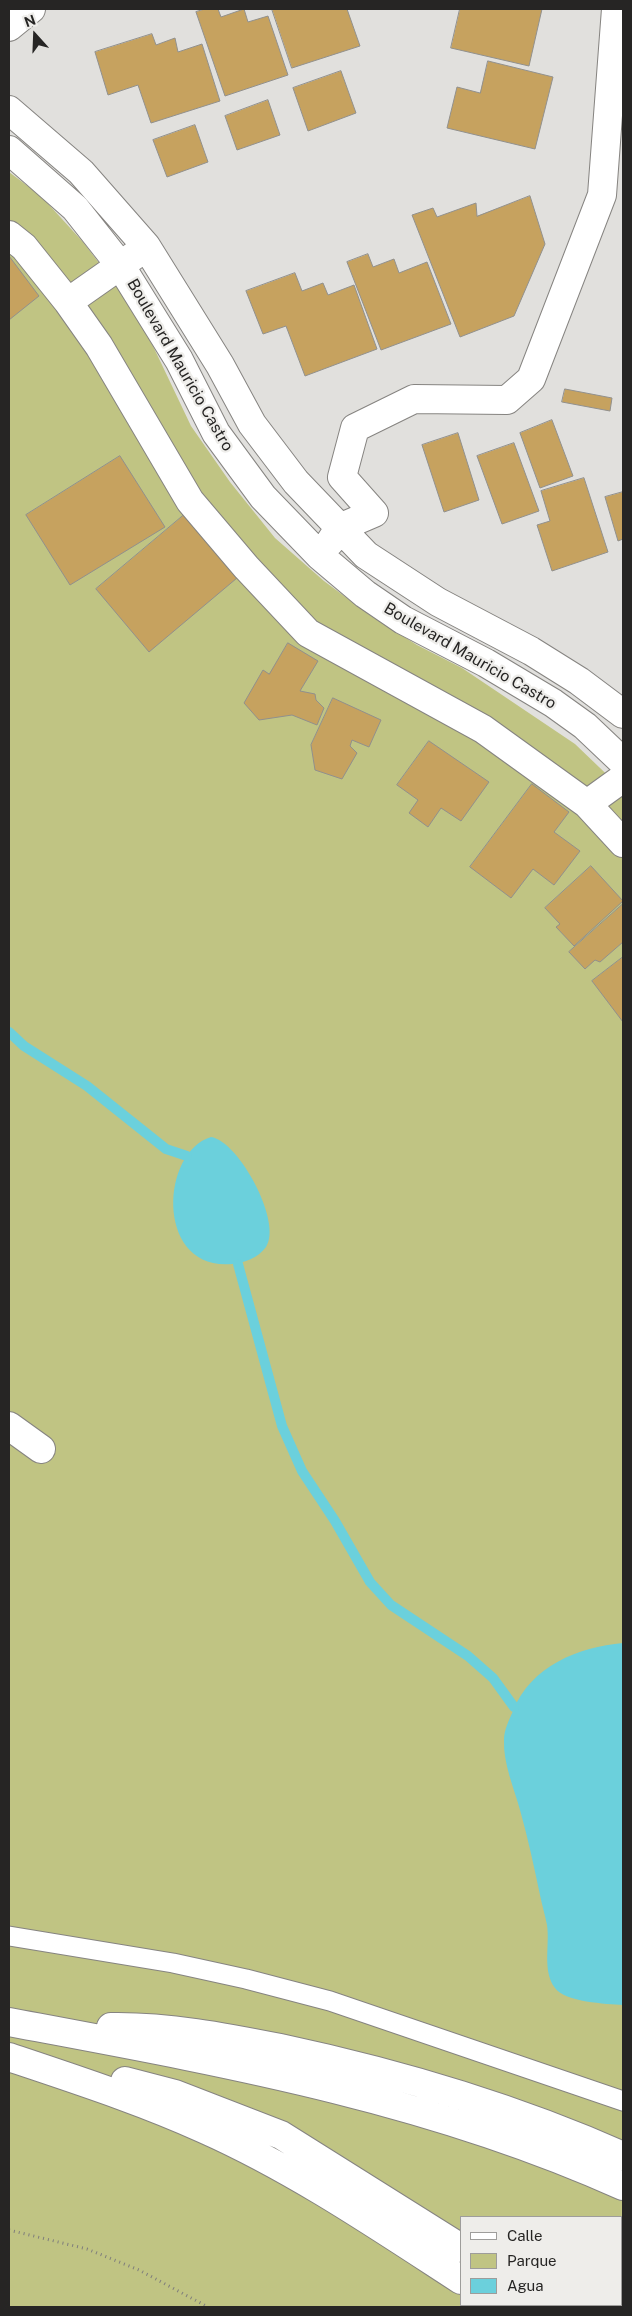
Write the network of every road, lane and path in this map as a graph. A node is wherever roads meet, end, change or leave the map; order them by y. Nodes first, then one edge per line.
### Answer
1 (32, 9) edge
2 (616, 9) edge
3 (9, 27) edge
4 (9, 110) edge
5 (9, 150) edge
6 (9, 235) edge
7 (146, 246) junction
8 (120, 265) junction
9 (68, 302) junction
10 (340, 528) junction
11 (320, 556) junction
12 (623, 714) edge
13 (623, 762) edge
14 (623, 778) edge
15 (587, 804) junction
16 (623, 843) edge
17 (9, 1426) edge
18 (41, 1448) dead end
19 (9, 1936) edge
20 (9, 2020) edge
21 (9, 2055) edge
22 (623, 2101) edge
23 (623, 2156) edge
24 (623, 2186) edge
25 (9, 2230) edge
26 (460, 2247) edge
27 (460, 2279) edge
28 (208, 2307) edge

1 - 3 main road
2 - 10 main road
4 - 7 main road, Boulevard Mauricio Castro
5 - 8 main road, Boulevard Mauricio Castro
6 - 9 main road
7 - 8 main road
7 - 10 main road, Boulevard Mauricio Castro
8 - 9 main road
8 - 11 main road, Boulevard Mauricio Castro
9 - 15 main road
10 - 11 main road
10 - 12 main road, Boulevard Mauricio Castro
11 - 13 main road, Boulevard Mauricio Castro
14 - 15 main road
15 - 16 main road
17 - 18 main road
19 - 22 lane
20 - 23 main road
20 - 24 main road
21 - 26 main road
21 - 27 main road
25 - 28 path

